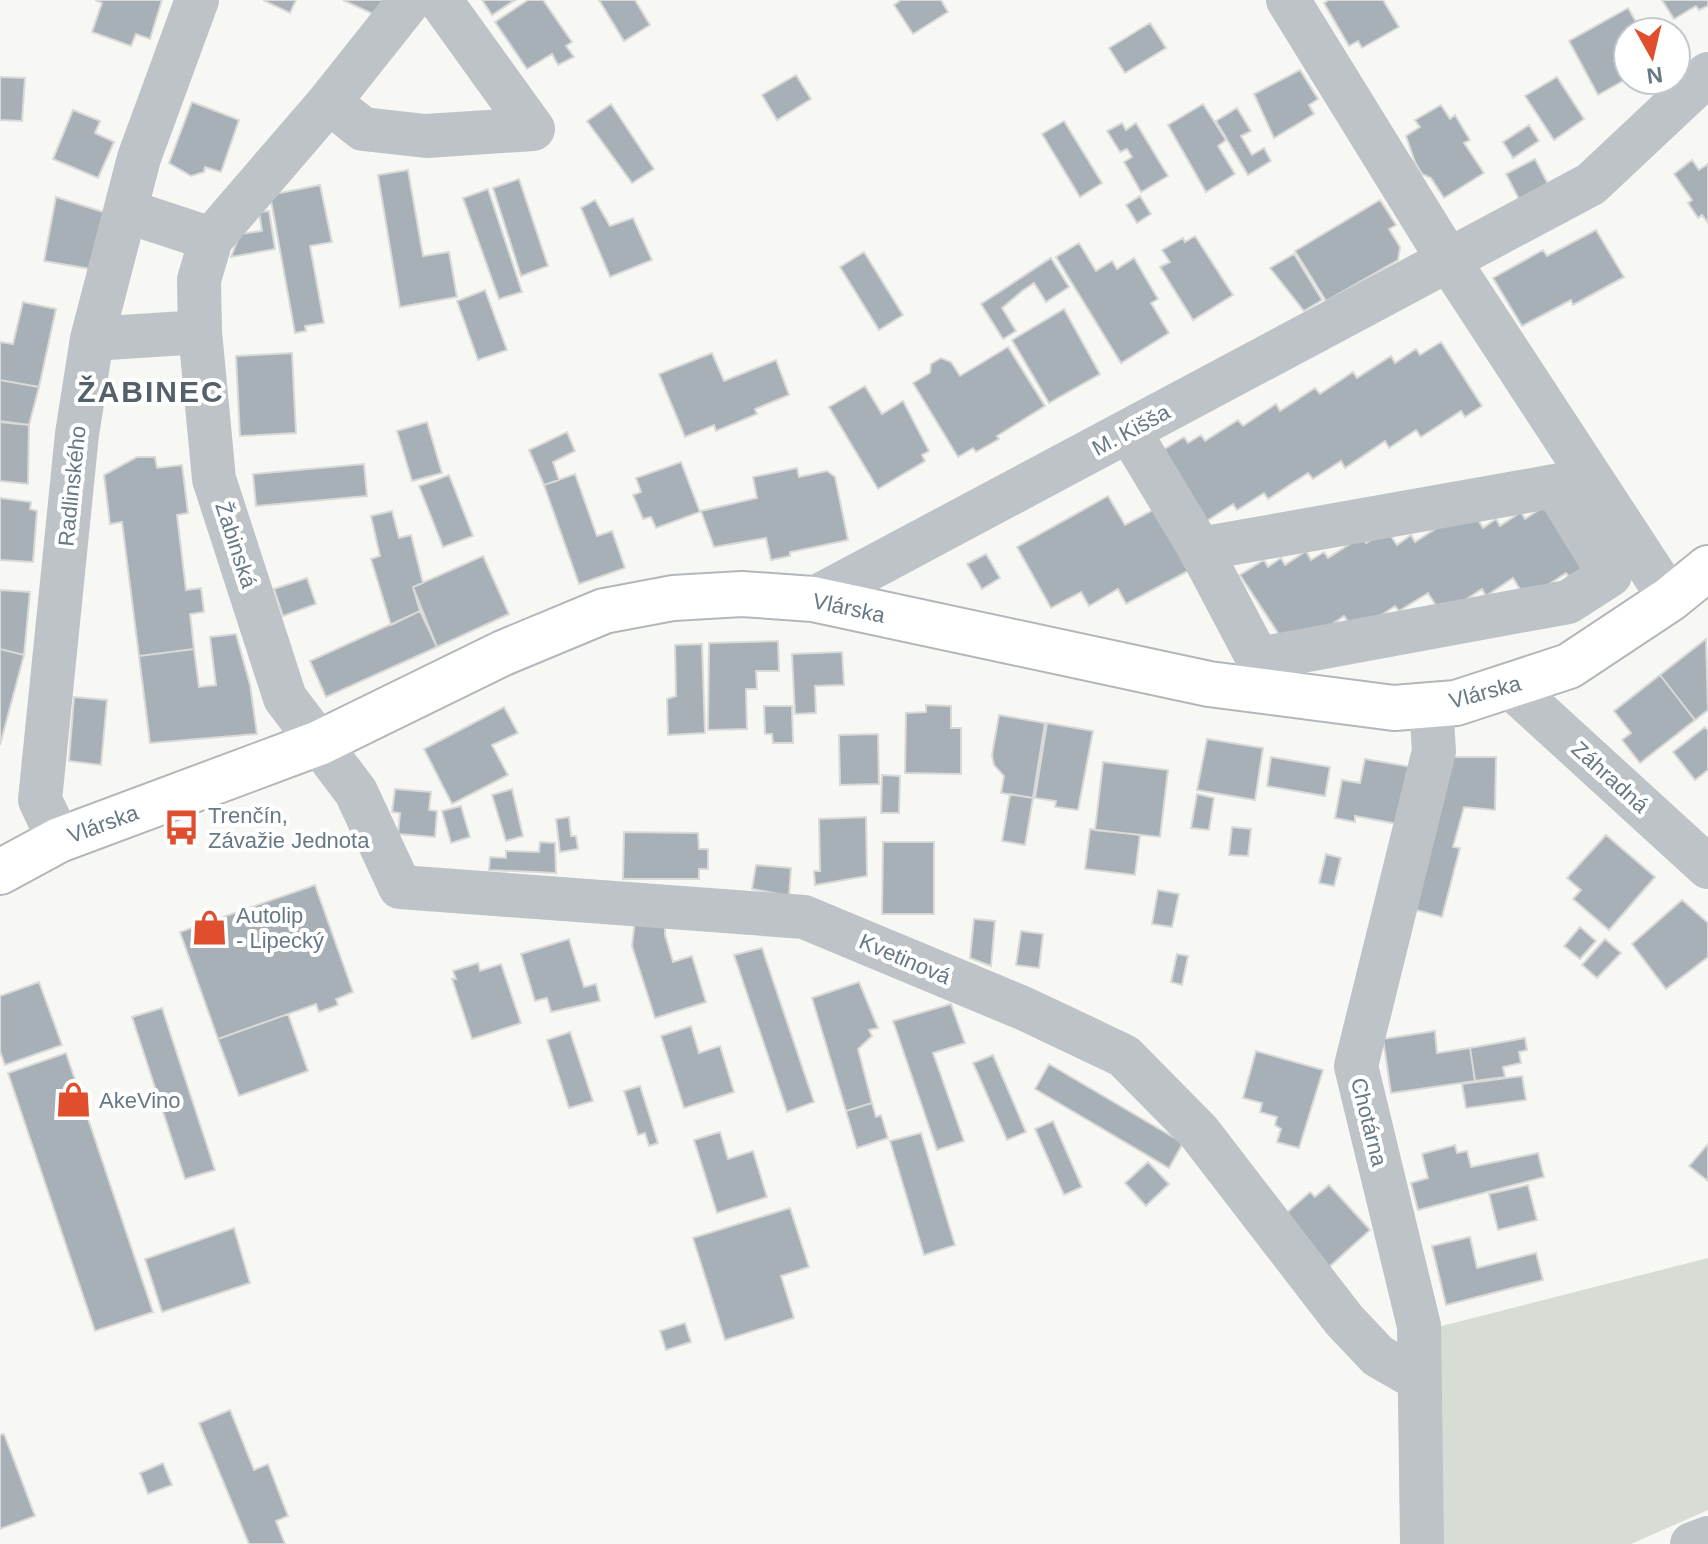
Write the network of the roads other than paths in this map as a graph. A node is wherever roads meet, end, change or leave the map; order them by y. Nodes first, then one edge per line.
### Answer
1 (197, 0) edge
2 (410, 0) edge
3 (440, 0) edge
4 (1288, 0) edge
5 (1708, 74) edge
6 (329, 102) junction
7 (126, 211) junction
8 (211, 239) junction
9 (1449, 261) junction
10 (200, 332) junction
11 (92, 339) junction
12 (1129, 431) junction
13 (1574, 483) junction
14 (1200, 549) junction
15 (1708, 568) edge
16 (813, 599) junction
17 (1670, 599) junction
18 (1511, 687) junction
19 (1431, 706) junction
20 (319, 743) junction
21 (59, 840) junction
22 (1708, 867) edge
23 (0, 872) edge
24 (1418, 1379) junction
25 (1708, 1538) edge
26 (1422, 1544) edge
27 (1692, 1544) edge

1 - 7 street, Radlinského
2 - 6 street, Žabinská
3 - 6 street
4 - 9 street
5 - 9 street, M. Kišša
6 - 8 street, Žabinská
7 - 8 street
7 - 11 street, Radlinského
8 - 10 street, Žabinská
9 - 12 street, M. Kišša
9 - 13 street
10 - 11 street
10 - 20 street, Žabinská
11 - 21 street, Radlinského
12 - 14 street
12 - 16 street, M. Kišša
13 - 14 street
13 - 14 street
13 - 17 street
15 - 17 main road, Vlárska
16 - 19 main road, Vlárska
16 - 20 main road, Vlárska
17 - 18 main road, Vlárska
18 - 19 main road, Vlárska
18 - 22 street, Záhradná
19 - 24 street, Chotárna
20 - 21 main road, Vlárska
20 - 24 street, Kvetinová
21 - 23 main road, Vlárska
24 - 26 street, Chotárna
25 - 27 street

